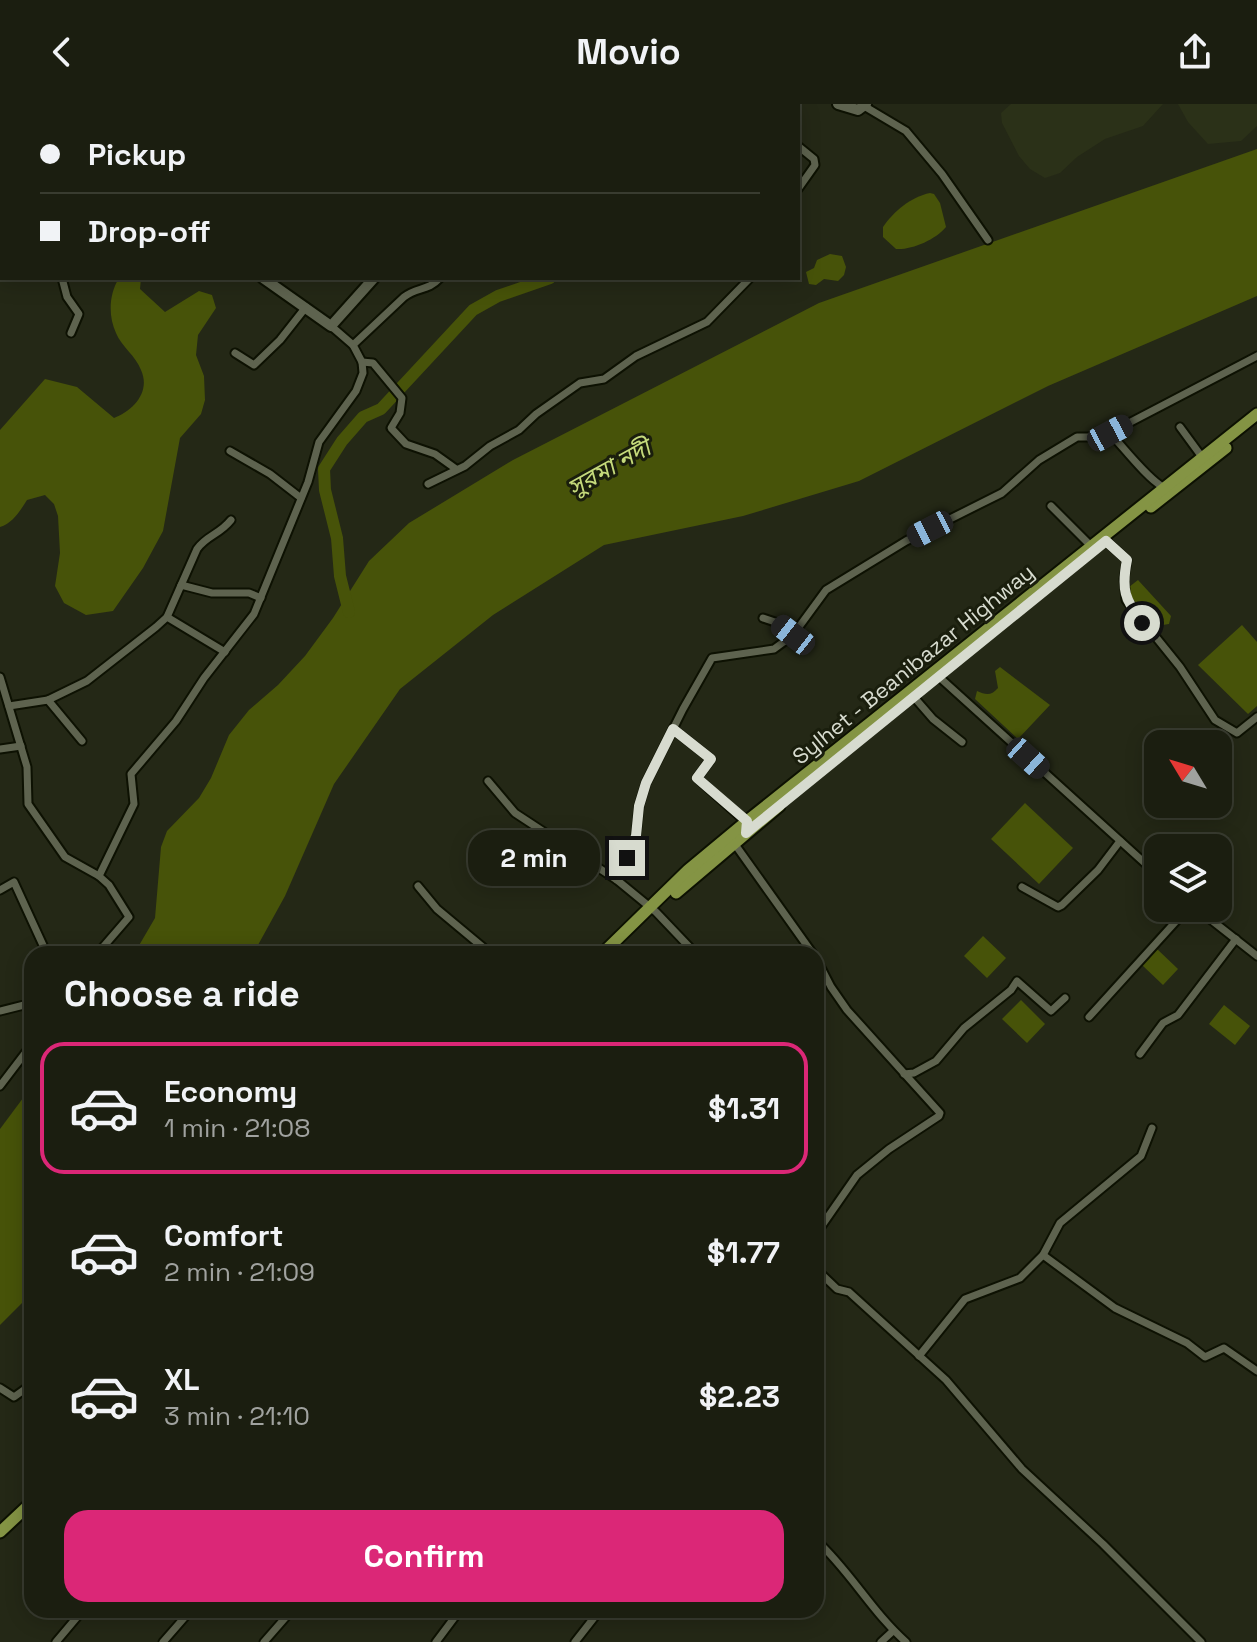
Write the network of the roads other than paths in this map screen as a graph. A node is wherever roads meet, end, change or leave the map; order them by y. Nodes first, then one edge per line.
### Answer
1 (838, 104) edge
2 (865, 105) edge
3 (800, 148) edge
4 (800, 186) edge
5 (988, 240) dead end
6 (63, 280) edge
7 (266, 280) edge
8 (372, 280) edge
9 (438, 280) edge
10 (748, 280) edge
11 (306, 307) junction
12 (331, 326) junction
13 (71, 333) dead end
14 (353, 345) junction
15 (235, 353) dead end
16 (1257, 356) edge
17 (362, 362) junction
18 (1257, 414) edge
19 (1257, 423) edge
20 (1180, 427) dead end
21 (1110, 433) junction
22 (230, 451) dead end
23 (1202, 457) junction
24 (456, 469) junction
25 (428, 484) dead end
26 (1163, 487) junction
27 (301, 498) junction
28 (1051, 506) dead end
29 (231, 520) dead end
30 (1106, 541) junction
31 (1091, 546) junction
32 (181, 585) junction
33 (261, 598) junction
34 (167, 617) junction
35 (763, 618) dead end
36 (793, 635) junction
37 (225, 652) junction
38 (938, 676) junction
39 (0, 677) edge
40 (913, 696) junction
41 (48, 700) junction
42 (9, 706) junction
43 (1257, 717) edge
44 (673, 729) junction
45 (82, 741) dead end
46 (962, 742) dead end
47 (21, 746) junction
48 (0, 749) edge
49 (488, 781) dead end
50 (746, 827) junction
51 (1120, 841) junction
52 (734, 843) junction
53 (1144, 862) edge
54 (99, 876) junction
55 (617, 880) junction
56 (418, 886) dead end
57 (1022, 887) dead end
58 (0, 890) edge
59 (654, 910) junction
60 (1175, 922) edge
61 (1214, 922) edge
62 (1236, 939) junction
63 (43, 946) edge
64 (104, 946) edge
65 (481, 946) edge
66 (611, 946) edge
67 (621, 946) edge
68 (688, 946) edge
69 (808, 946) edge
70 (1257, 956) edge
71 (824, 973) edge
72 (1065, 998) dead end
73 (24, 1005) edge
74 (0, 1011) edge
75 (1089, 1017) dead end
76 (24, 1054) edge
77 (1140, 1054) dead end
78 (904, 1074) junction
79 (0, 1086) edge
80 (1152, 1128) dead end
81 (824, 1222) edge
82 (1043, 1255) junction
83 (824, 1277) edge
84 (919, 1356) junction
85 (1257, 1371) edge
86 (0, 1388) edge
87 (24, 1390) edge
88 (24, 1510) edge
89 (24, 1518) edge
90 (0, 1532) edge
91 (0, 1541) edge
92 (824, 1547) edge
93 (76, 1618) edge
94 (184, 1618) edge
95 (285, 1618) edge
96 (454, 1618) edge
97 (594, 1618) edge
98 (893, 1631) junction
99 (56, 1642) edge
100 (163, 1642) edge
101 (264, 1642) edge
102 (436, 1642) edge
103 (575, 1642) edge
104 (881, 1642) edge
105 (906, 1642) edge
106 (1201, 1642) edge

1 - 2 street
2 - 5 street
3 - 4 street
6 - 13 street
7 - 11 street
8 - 12 street
9 - 14 street
10 - 24 street
11 - 12 street
11 - 15 street
12 - 14 street
14 - 17 street
16 - 21 street
17 - 24 street
17 - 27 street
18 - 23 main road, Sylhet - Beanibazar Highway
19 - 30 main road, Sylhet - Beanibazar Highway
20 - 23 street
21 - 26 street
21 - 36 street
22 - 27 street
23 - 26 main road, Sylhet - Beanibazar Highway
24 - 25 street
26 - 31 main road, Sylhet - Beanibazar Highway
27 - 33 street
28 - 31 street
29 - 32 street
30 - 38 main road, Sylhet - Beanibazar Highway
30 - 43 street
31 - 50 main road, Sylhet - Beanibazar Highway
32 - 33 street
32 - 34 street
33 - 37 street
34 - 37 street
34 - 41 street
35 - 36 street
36 - 44 street
37 - 54 street
38 - 40 main road, Sylhet - Beanibazar Highway
38 - 51 street
39 - 42 street
40 - 46 street
40 - 50 main road, Sylhet - Beanibazar Highway
41 - 42 street
41 - 45 street
42 - 47 street
44 - 50 street
44 - 55 street
47 - 48 street
47 - 54 street
49 - 55 street
50 - 52 main road, Sylhet - Beanibazar Highway
50 - 59 main road, Sylhet - Beanibazar Highway
51 - 53 street
51 - 57 street
52 - 59 main road, Sylhet - Beanibazar Highway
52 - 69 street
54 - 64 street
55 - 59 street
56 - 65 street
58 - 63 street
59 - 66 main road, Sylhet - Beanibazar Highway
59 - 67 main road, Sylhet - Beanibazar Highway
59 - 68 street
60 - 75 street
61 - 62 street
62 - 70 street
62 - 77 street
71 - 78 street
72 - 78 street
73 - 74 street
76 - 79 street
78 - 81 street
80 - 82 street
82 - 84 street
82 - 85 street
83 - 84 street
84 - 106 street
86 - 87 street
88 - 90 main road
89 - 91 main road
92 - 98 street
93 - 99 street
94 - 100 street
95 - 101 street
96 - 102 street
97 - 103 street
98 - 104 street
98 - 105 street

